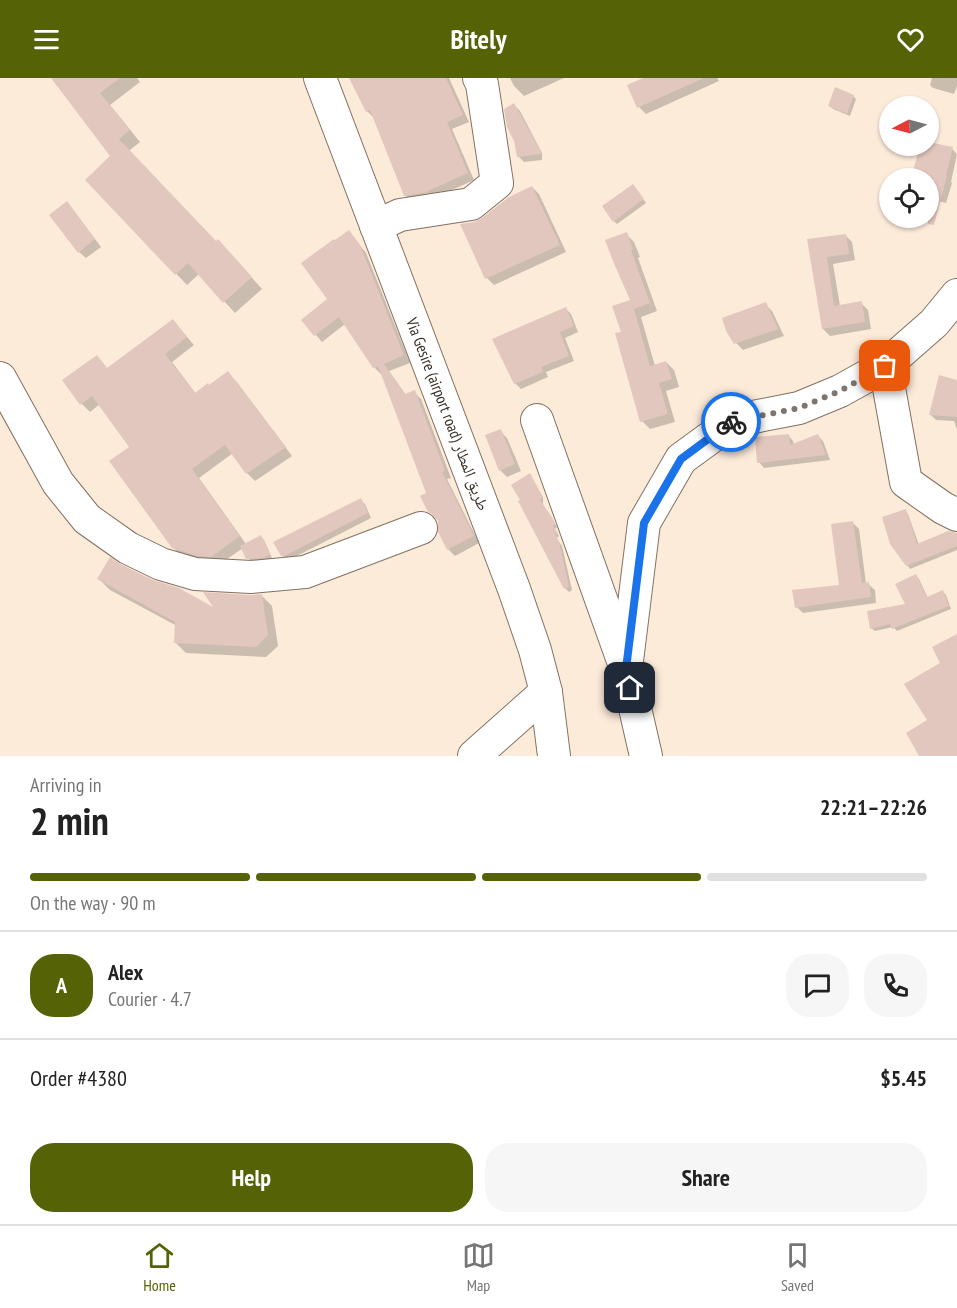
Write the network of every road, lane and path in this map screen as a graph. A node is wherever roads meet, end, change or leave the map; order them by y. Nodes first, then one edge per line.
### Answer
1 (320, 78) edge
2 (480, 78) edge
3 (376, 226) junction
4 (957, 295) edge
5 (885, 366) junction
6 (0, 378) edge
7 (537, 420) dead end
8 (957, 515) edge
9 (421, 528) dead end
10 (626, 669) junction
11 (546, 692) junction
12 (474, 756) edge
13 (554, 756) edge
14 (646, 756) edge

1 - 3 street, Via Gesire (airport road) طريق المطار
2 - 3 street
3 - 11 street, Via Gesire (airport road) طريق المطار
4 - 5 street
5 - 8 street
5 - 10 street
6 - 9 street
7 - 10 street
10 - 14 street
11 - 12 street
11 - 13 street, Via Gesire (airport road) طريق المطار

